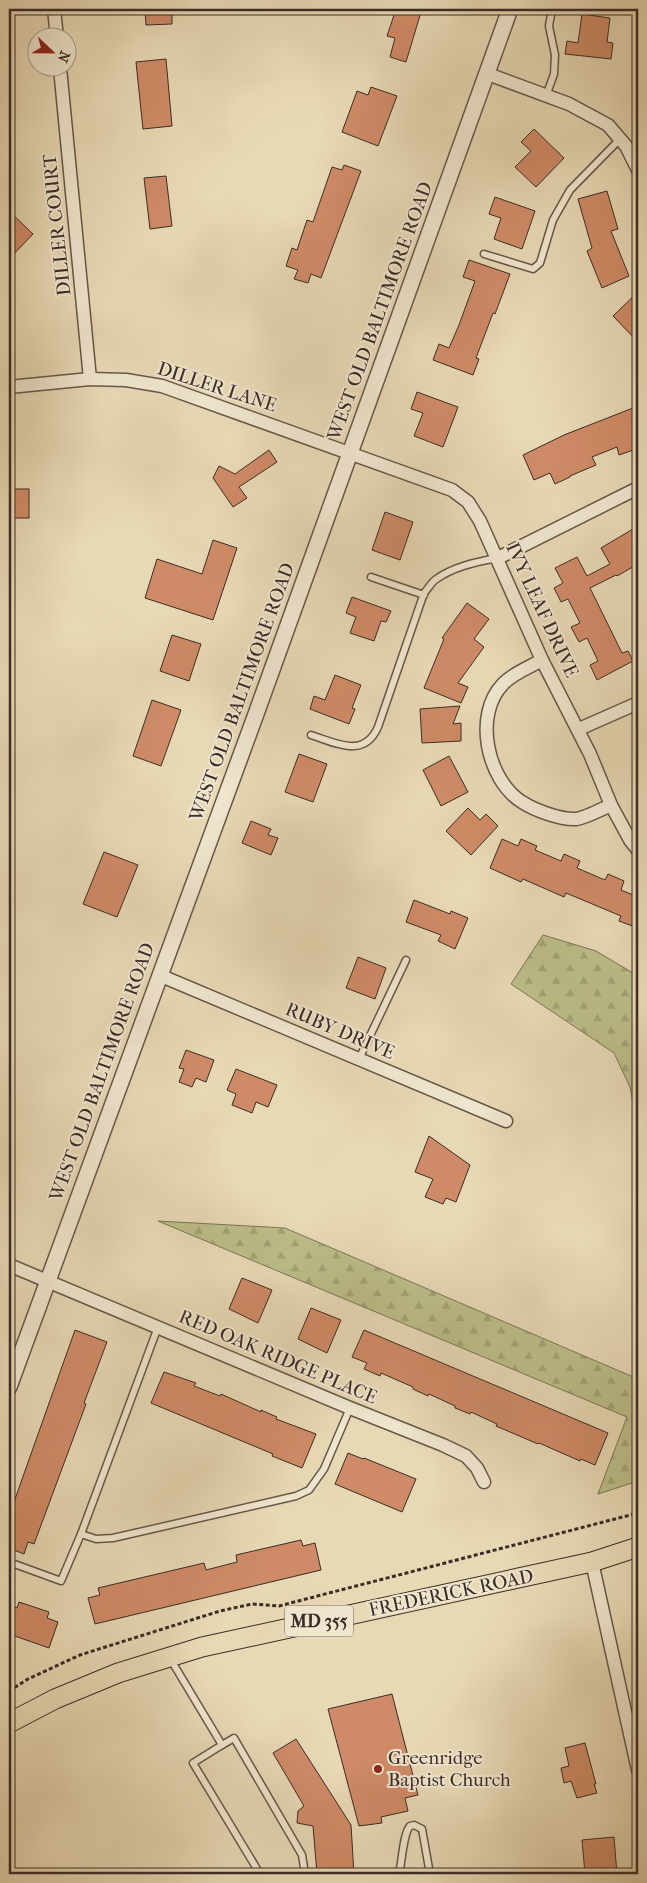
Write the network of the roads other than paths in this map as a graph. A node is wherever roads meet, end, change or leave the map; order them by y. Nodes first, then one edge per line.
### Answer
1 (54, 9) edge
2 (510, 9) edge
3 (552, 9) edge
4 (56, 28) edge
5 (488, 74) junction
6 (61, 78) edge
7 (546, 96) junction
8 (620, 139) junction
9 (638, 170) edge
10 (484, 254) dead end
11 (90, 379) junction
12 (9, 387) edge
13 (349, 452) junction
14 (638, 488) edge
15 (498, 558) junction
16 (371, 577) dead end
17 (424, 596) junction
18 (542, 660) junction
19 (638, 704) edge
20 (579, 729) junction
21 (311, 735) dead end
22 (611, 805) junction
23 (638, 850) edge
24 (406, 960) dead end
25 (159, 975) junction
26 (359, 1059) junction
27 (506, 1121) dead end
28 (9, 1264) edge
29 (48, 1280) junction
30 (158, 1327) junction
31 (9, 1387) edge
32 (350, 1408) junction
33 (484, 1482) dead end
34 (81, 1534) junction
35 (638, 1547) edge
36 (9, 1562) edge
37 (592, 1562) junction
38 (169, 1657) junction
39 (55, 1699) junction
40 (9, 1716) edge
41 (9, 1723) edge
42 (222, 1745) junction
43 (638, 1770) edge
44 (260, 1874) edge
45 (305, 1874) edge
46 (398, 1874) edge
47 (430, 1874) edge

1 - 4 street
2 - 5 street, WEST OLD BALTIMORE ROAD
3 - 7 lane
5 - 7 street
5 - 13 street, WEST OLD BALTIMORE ROAD
6 - 11 street, DILLER COURT
7 - 8 street
8 - 9 street
8 - 10 lane
11 - 12 street, DILLER LANE
11 - 13 street, DILLER LANE
13 - 15 street, IVY LEAF DRIVE
13 - 25 street, WEST OLD BALTIMORE ROAD
14 - 15 street
15 - 17 lane
15 - 18 street, IVY LEAF DRIVE
16 - 17 lane
17 - 21 lane
18 - 20 street, IVY LEAF DRIVE
18 - 22 street
19 - 20 street
20 - 22 street, IVY LEAF DRIVE
22 - 23 street, IVY LEAF DRIVE
24 - 26 lane
25 - 26 street, RUBY DRIVE
25 - 29 street, WEST OLD BALTIMORE ROAD
26 - 27 street, RUBY DRIVE
28 - 29 street, RED OAK RIDGE PLACE
29 - 30 street, RED OAK RIDGE PLACE
29 - 31 street, WEST OLD BALTIMORE ROAD
30 - 32 street, RED OAK RIDGE PLACE
30 - 34 lane
32 - 33 street, RED OAK RIDGE PLACE
32 - 34 lane
34 - 36 lane
35 - 37 main road, FREDERICK ROAD / MD 355
37 - 38 main road, FREDERICK ROAD / MD 355
37 - 43 street
38 - 39 main road, FREDERICK ROAD / MD 355
38 - 42 lane
39 - 40 main road
39 - 41 main road, FREDERICK ROAD / MD 355
42 - 44 lane
42 - 45 lane
46 - 47 lane

